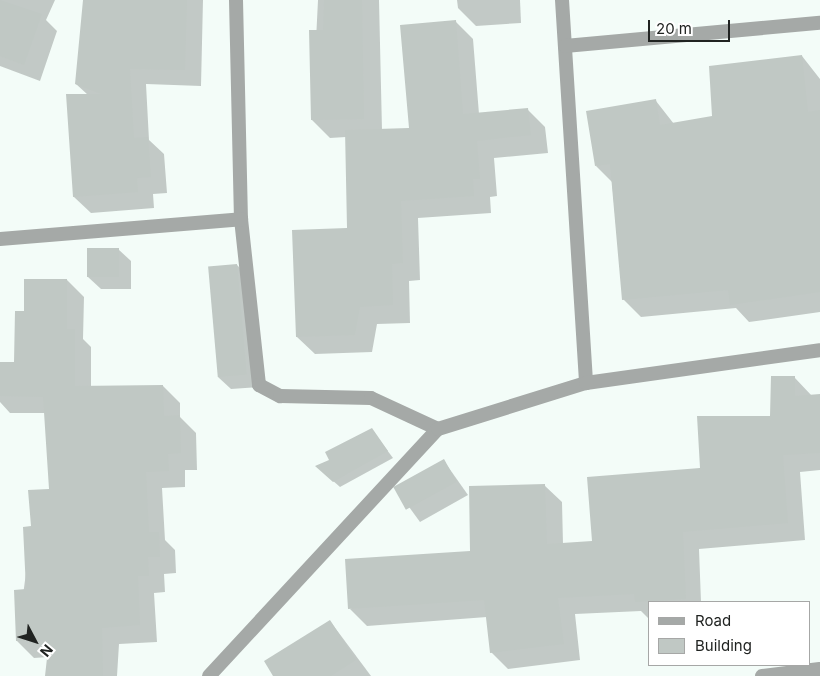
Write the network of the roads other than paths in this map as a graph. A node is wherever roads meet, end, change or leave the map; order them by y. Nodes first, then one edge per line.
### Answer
1 (236, 0) edge
2 (562, 0) edge
3 (820, 23) edge
4 (565, 46) junction
5 (241, 219) junction
6 (0, 239) edge
7 (820, 350) edge
8 (586, 383) junction
9 (438, 429) junction
10 (820, 669) edge
11 (209, 676) edge
12 (762, 676) edge

1 - 5 street
2 - 4 street
3 - 4 street
4 - 8 street
5 - 6 street
5 - 9 street
7 - 8 street
8 - 9 street
9 - 11 street
10 - 12 street

